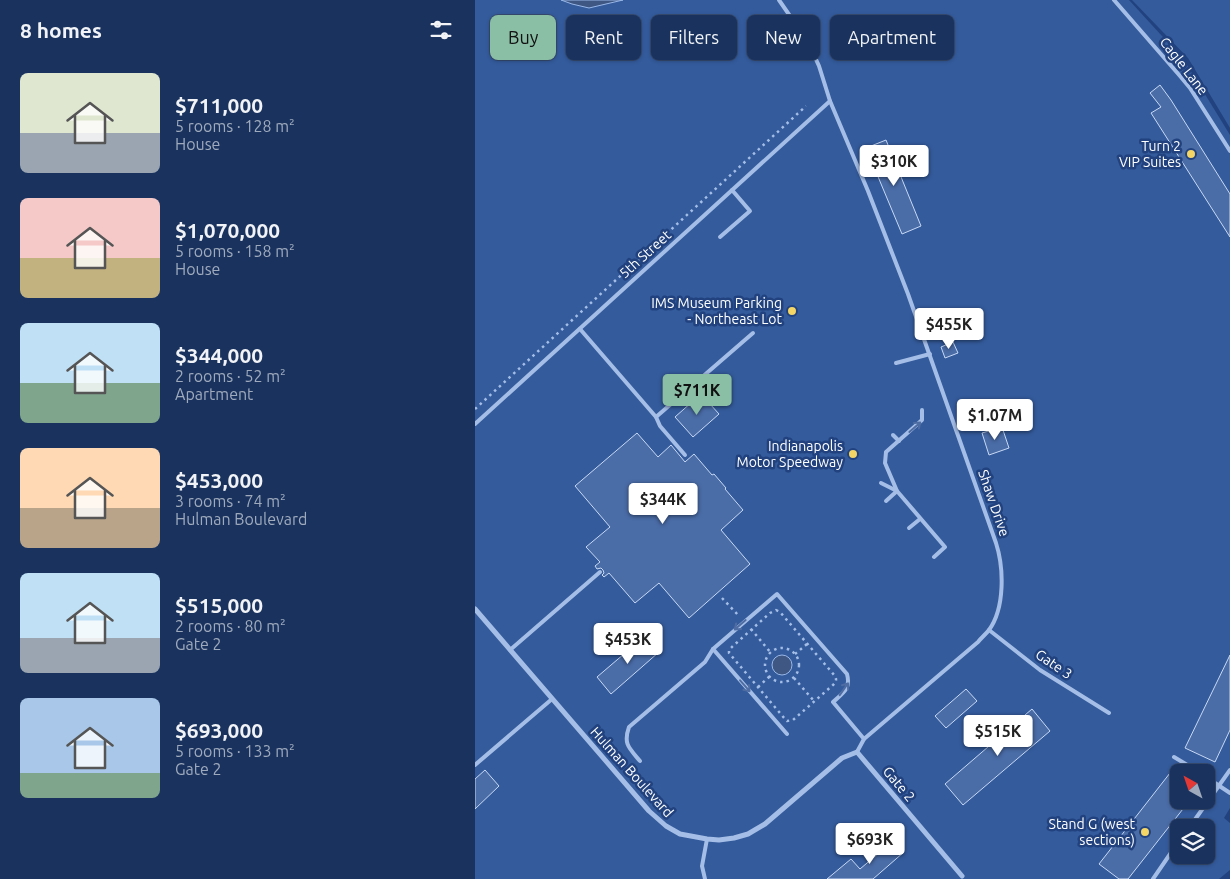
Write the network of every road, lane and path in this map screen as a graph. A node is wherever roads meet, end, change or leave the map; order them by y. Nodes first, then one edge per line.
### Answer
1 (779, 0) edge
2 (1114, 0) edge
3 (830, 101) junction
4 (806, 106) dead end
5 (1230, 150) edge
6 (732, 190) junction
7 (721, 237) dead end
8 (580, 328) junction
9 (753, 333) dead end
10 (929, 354) junction
11 (896, 363) dead end
12 (475, 409) edge
13 (922, 410) dead end
14 (656, 417) junction
15 (475, 424) edge
16 (893, 435) dead end
17 (899, 441) junction
18 (685, 455) dead end
19 (881, 483) dead end
20 (897, 491) junction
21 (886, 501) dead end
22 (920, 519) junction
23 (909, 528) dead end
24 (934, 557) dead end
25 (600, 572) dead end
26 (475, 609) edge
27 (779, 612) dead end
28 (770, 613) dead end
29 (989, 630) junction
30 (807, 644) dead end
31 (733, 646) dead end
32 (713, 649) junction
33 (510, 650) junction
34 (795, 654) junction
35 (730, 655) dead end
36 (770, 676) junction
37 (835, 676) dead end
38 (793, 678) junction
39 (757, 687) dead end
40 (552, 699) junction
41 (815, 702) junction
42 (1109, 713) dead end
43 (785, 719) dead end
44 (787, 734) dead end
45 (864, 739) junction
46 (857, 752) junction
47 (1174, 757) dead end
48 (640, 761) dead end
49 (1186, 764) edge
50 (475, 765) edge
51 (1230, 770) edge
52 (1215, 783) edge
53 (1220, 786) junction
54 (1230, 793) edge
55 (1196, 819) edge
56 (707, 839) junction
57 (1170, 855) edge
58 (962, 876) dead end
59 (705, 879) edge
60 (1153, 879) edge

1 - 3 lane, Shaw Drive
2 - 5 lane, Cagle Lane
3 - 6 lane, 5th Street
3 - 10 lane, Shaw Drive
4 - 12 path
6 - 7 lane
6 - 8 lane, 5th Street
8 - 14 lane
8 - 15 lane, 5th Street
9 - 14 lane
10 - 11 lane
10 - 29 lane, Shaw Drive
17 -> 13 lane
14 - 18 lane
16 - 17 lane
17 - 20 lane
19 - 20 lane
20 - 21 lane
20 - 22 lane
22 - 23 lane
22 - 24 lane
25 - 33 lane
26 - 33 street, Hulman Boulevard
27 - 28 path
29 - 42 lane, Gate 3
29 - 45 lane, Shaw Drive
30 - 34 path
31 - 35 path
32 -> 44 lane
45 -> 32 lane
32 - 48 lane
33 - 40 street, Hulman Boulevard
34 - 36 path
34 - 38 path
36 - 38 path
36 - 39 path
37 - 41 path
38 - 41 path
40 - 50 lane
40 - 56 street, Hulman Boulevard
41 - 43 path
45 - 46 lane, Shaw Drive
46 - 56 street, Hulman Boulevard
46 - 58 street, Gate 2
47 - 49 lane
51 - 53 lane
52 - 53 lane
53 - 54 lane
53 - 55 lane
56 - 59 lane
57 - 60 lane

